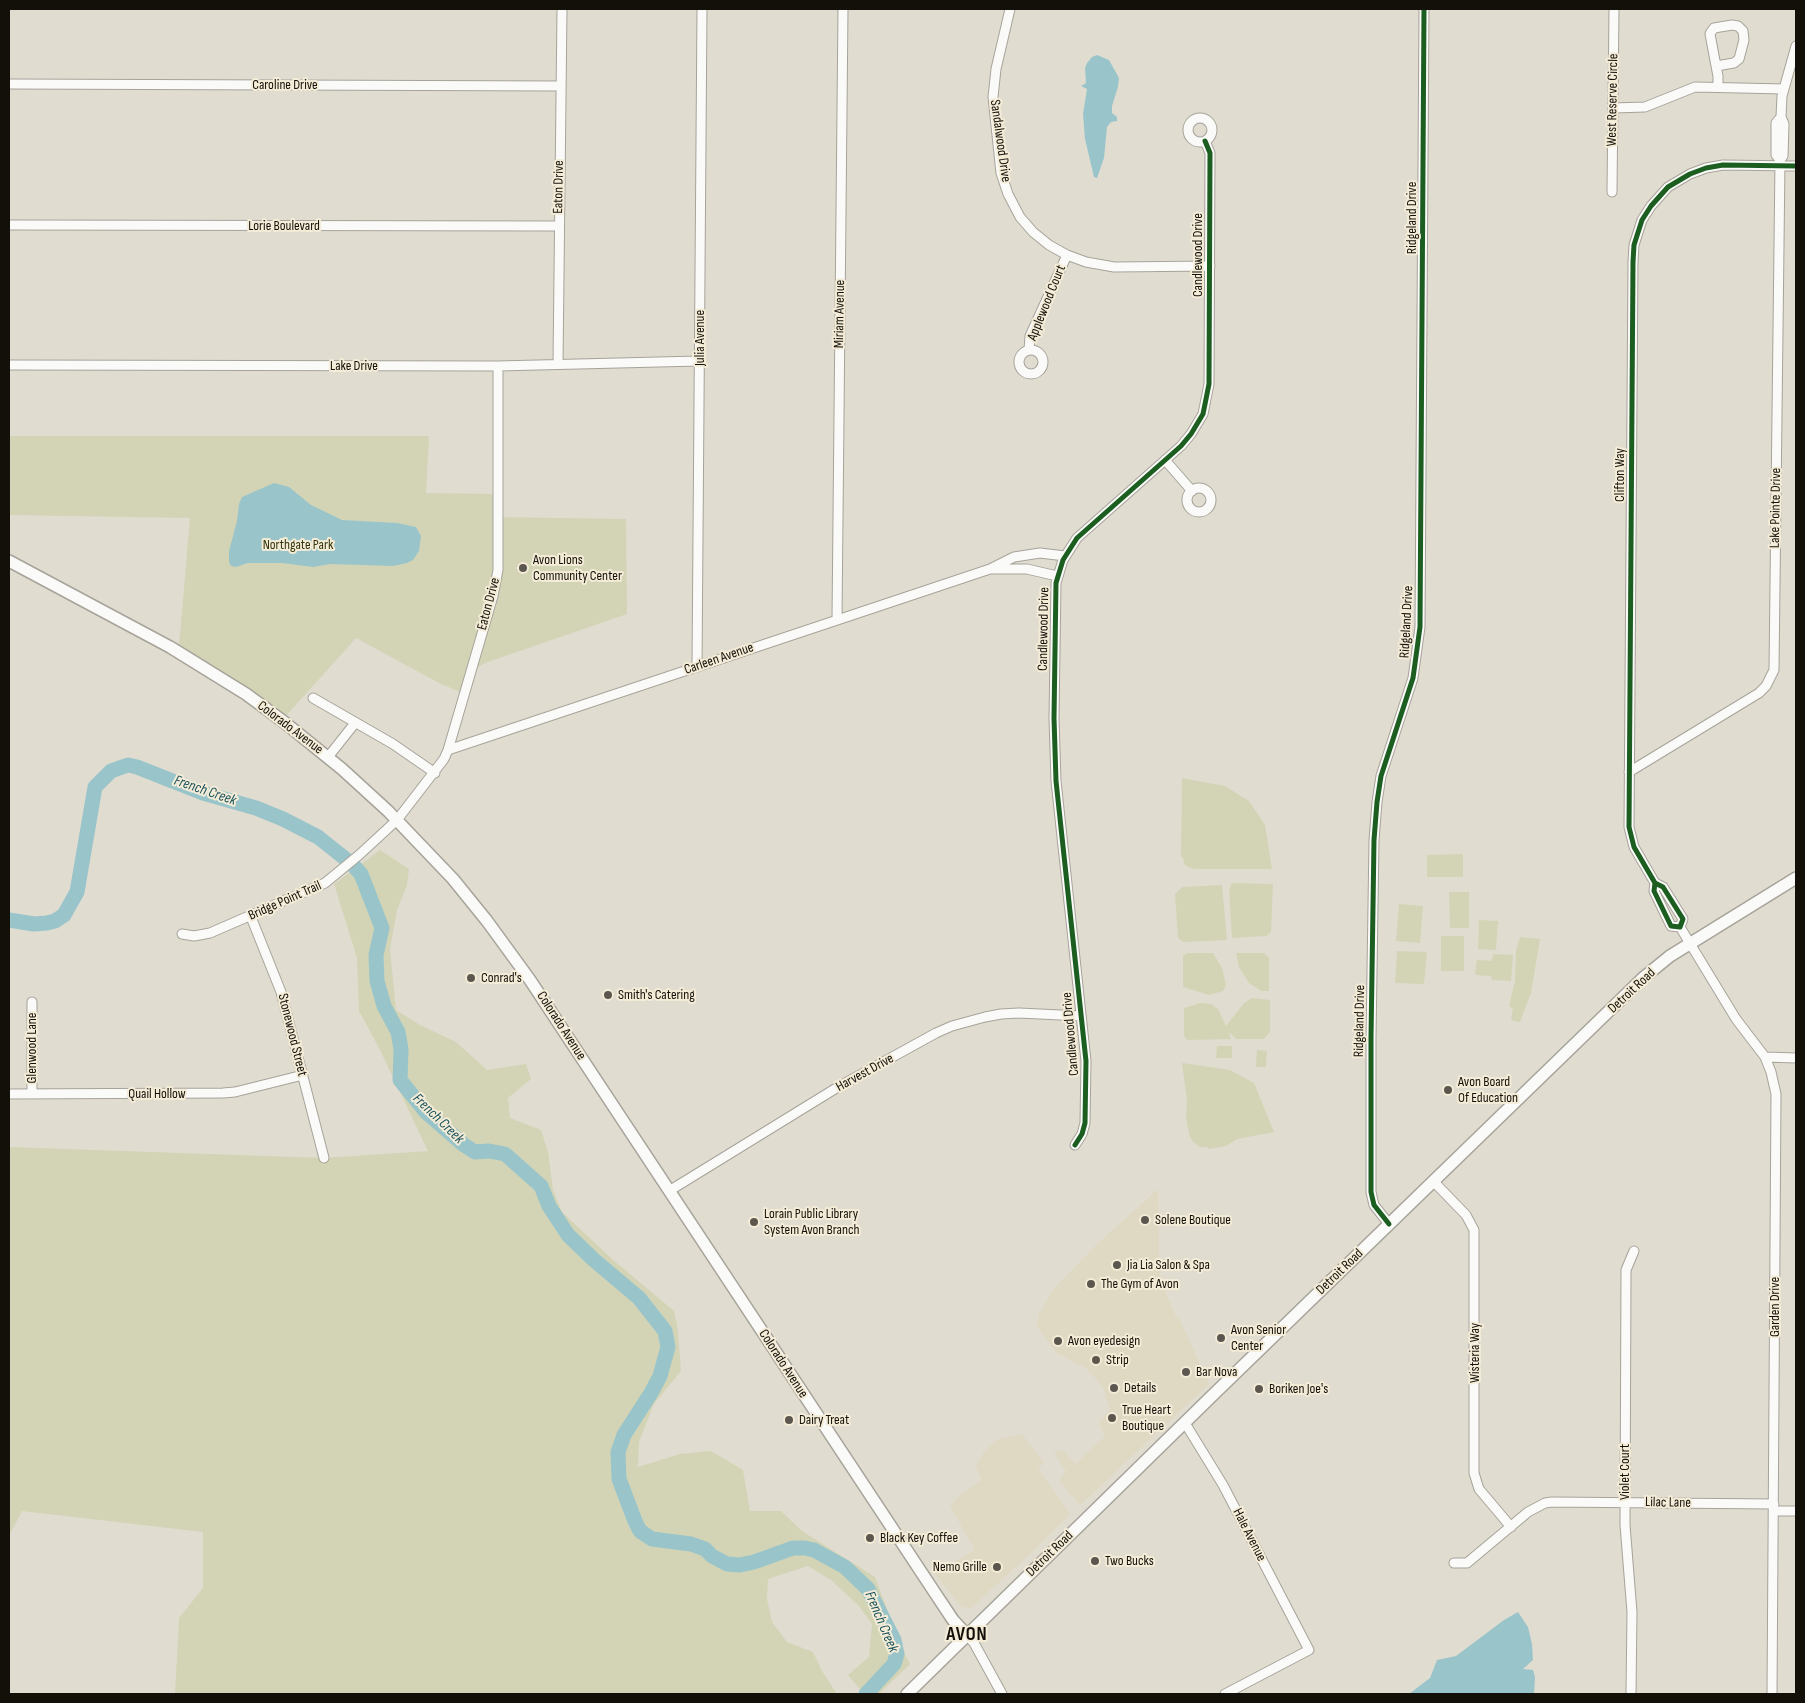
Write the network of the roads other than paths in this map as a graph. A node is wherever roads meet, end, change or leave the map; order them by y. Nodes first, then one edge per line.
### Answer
1 (562, 9) edge
2 (702, 9) edge
3 (843, 9) edge
4 (1010, 9) edge
5 (1424, 9) edge
6 (1614, 9) edge
7 (1796, 46) edge
8 (1716, 66) junction
9 (9, 84) edge
10 (561, 86) junction
11 (1718, 87) junction
12 (1784, 89) junction
13 (1614, 108) junction
14 (1205, 141) dead end
15 (1780, 163) junction
16 (1796, 166) edge
17 (1612, 192) dead end
18 (9, 225) edge
19 (559, 226) junction
20 (1067, 255) junction
21 (1210, 266) junction
22 (1029, 350) dead end
23 (699, 361) junction
24 (558, 364) junction
25 (9, 365) edge
26 (498, 366) junction
27 (1166, 460) junction
28 (1192, 491) dead end
29 (1065, 556) junction
30 (9, 561) edge
31 (990, 569) junction
32 (1057, 576) junction
33 (837, 619) junction
34 (696, 667) junction
35 (313, 698) dead end
36 (355, 723) junction
37 (448, 750) junction
38 (328, 757) junction
39 (1629, 772) junction
40 (435, 773) junction
41 (397, 820) junction
42 (1796, 878) edge
43 (251, 917) junction
44 (182, 934) dead end
45 (1690, 943) junction
46 (32, 1002) dead end
47 (1081, 1016) junction
48 (1765, 1057) junction
49 (1796, 1058) edge
50 (302, 1075) junction
51 (9, 1094) edge
52 (32, 1094) junction
53 (1075, 1145) dead end
54 (324, 1158) dead end
55 (1434, 1182) junction
56 (669, 1191) junction
57 (1389, 1224) junction
58 (1634, 1251) dead end
59 (1185, 1423) junction
60 (1625, 1502) junction
61 (1774, 1507) junction
62 (1796, 1511) edge
63 (1511, 1527) junction
64 (1454, 1563) dead end
65 (967, 1635) junction
66 (907, 1694) edge
67 (1002, 1694) edge
68 (1225, 1694) edge
69 (1631, 1694) edge
70 (1772, 1694) edge

1 - 10 street, Eaton Drive
2 - 23 street, Julia Avenue
3 - 33 street, Miriam Avenue
4 - 20 street, Sandalwood Drive
5 - 57 street, Ridgeland Drive
6 - 13 street, West Reserve Circle
7 - 12 street, Lake Pointe Drive
8 - 8 street
8 - 11 street
9 - 10 street, Caroline Drive
10 - 19 street, Eaton Drive
11 - 12 street
11 - 13 street
12 - 15 street, Lake Pointe Drive
13 - 17 street, West Reserve Circle
14 - 21 street, Candlewood Drive
15 - 16 street, Clifton Way
15 - 39 street, Lake Pointe Drive
15 - 39 street, Clifton Way
18 - 19 street, Lorie Boulevard
19 - 24 street, Eaton Drive
20 - 21 street, Sandalwood Drive
20 - 22 street, Applewood Court
21 - 27 street, Candlewood Drive
23 - 24 street, Lake Drive
23 - 34 street, Julia Avenue
24 - 26 street, Lake Drive
25 - 26 street, Lake Drive
26 - 37 street, Eaton Drive
27 - 28 street
27 - 29 street, Candlewood Drive
29 - 31 street, Carleen Avenue
29 - 32 street, Candlewood Drive
30 - 38 main road, Colorado Avenue
31 - 32 street, Carleen Avenue
31 - 33 street, Carleen Avenue
32 - 47 street, Candlewood Drive
33 - 34 street, Carleen Avenue
34 - 37 street, Carleen Avenue
35 - 36 street
36 - 38 street
36 - 40 street
37 - 40 street, Eaton Drive
38 - 41 main road, Colorado Avenue
39 - 45 street, Clifton Way
40 - 41 street, Eaton Drive
41 - 43 street, Bridge Point Trail
41 - 56 main road, Colorado Avenue
42 - 45 main road, Detroit Road
43 - 44 street, Bridge Point Trail
43 - 50 street, Stonewood Street
45 - 48 street, Garden Drive
45 - 55 main road, Detroit Road
46 - 52 street, Glenwood Lane
47 - 53 street, Candlewood Drive
47 - 56 street, Harvest Drive
48 - 49 street
48 - 61 street, Garden Drive
50 - 52 street, Quail Hollow
50 - 54 street, Stonewood Street
51 - 52 street, Quail Hollow
55 - 57 main road, Detroit Road
55 - 63 street, Wisteria Way
56 - 65 main road, Colorado Avenue
57 - 59 main road, Detroit Road
58 - 60 street, Violet Court
59 - 65 main road, Detroit Road
59 - 68 street, Hale Avenue
60 - 61 street, Lilac Lane
60 - 63 street, Lilac Lane
60 - 69 street, Violet Court
61 - 62 street, Lilac Lane
61 - 70 street, Garden Drive
63 - 64 street, Lilac Lane
65 - 66 main road, Detroit Road
65 - 67 street

